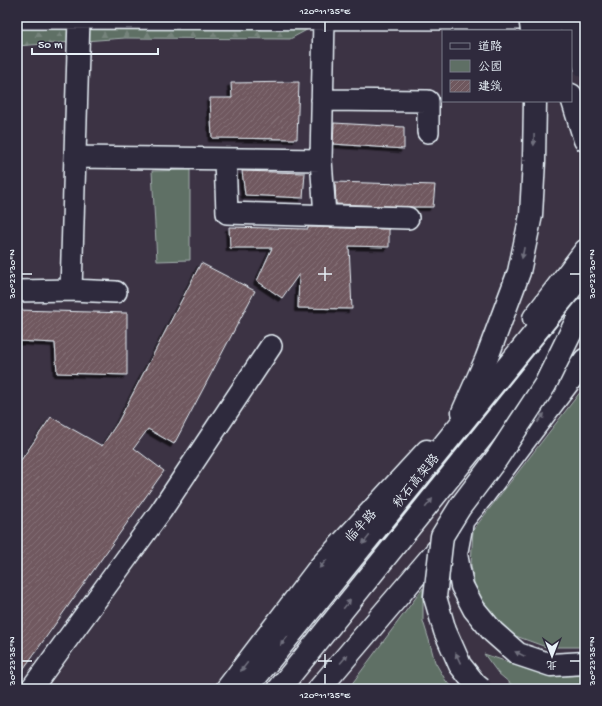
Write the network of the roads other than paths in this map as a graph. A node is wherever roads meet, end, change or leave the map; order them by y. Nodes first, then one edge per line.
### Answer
1 (530, 17) edge
2 (545, 17) edge
3 (568, 17) edge
4 (17, 18) edge
5 (79, 18) junction
6 (497, 18) edge
7 (324, 19) junction
8 (585, 19) edge
9 (532, 30) edge
10 (550, 30) edge
11 (585, 68) edge
12 (572, 97) edge
13 (322, 100) junction
14 (535, 102) edge
15 (428, 132) dead end
16 (585, 140) edge
17 (75, 157) junction
18 (225, 159) junction
19 (321, 160) junction
20 (325, 215) junction
21 (408, 218) dead end
22 (585, 250) edge
23 (585, 271) edge
24 (71, 290) junction
25 (17, 291) edge
26 (116, 292) dead end
27 (581, 315) edge
28 (271, 346) dead end
29 (585, 360) edge
30 (463, 412) junction
31 (462, 521) junction
32 (585, 663) edge
33 (31, 689) edge
34 (227, 689) edge
35 (246, 689) edge
36 (279, 689) edge
37 (319, 689) edge
38 (481, 689) edge

1 - 9 main road, bridge
2 - 10 main road, bridge
3 - 11 main road, bridge
4 - 5 street
5 - 7 street
5 - 17 street
6 - 7 street
6 - 8 street
7 - 13 street
12 - 16 main road
13 - 15 street
13 - 19 street
14 -> 30 main road
17 - 18 street
17 - 24 street
18 - 19 street
18 - 20 street
19 - 20 street
20 - 21 street
22 - 30 main road, 临半路
23 -> 35 main road, 秋石高架路
24 - 25 street
24 - 26 street
36 -> 27 main road, 秋石高架路, bridge
38 -> 27 main road, bridge
28 - 33 street
31 -> 29 main road
30 -> 34 main road, 临半路
32 -> 31 main road
37 -> 31 main road

